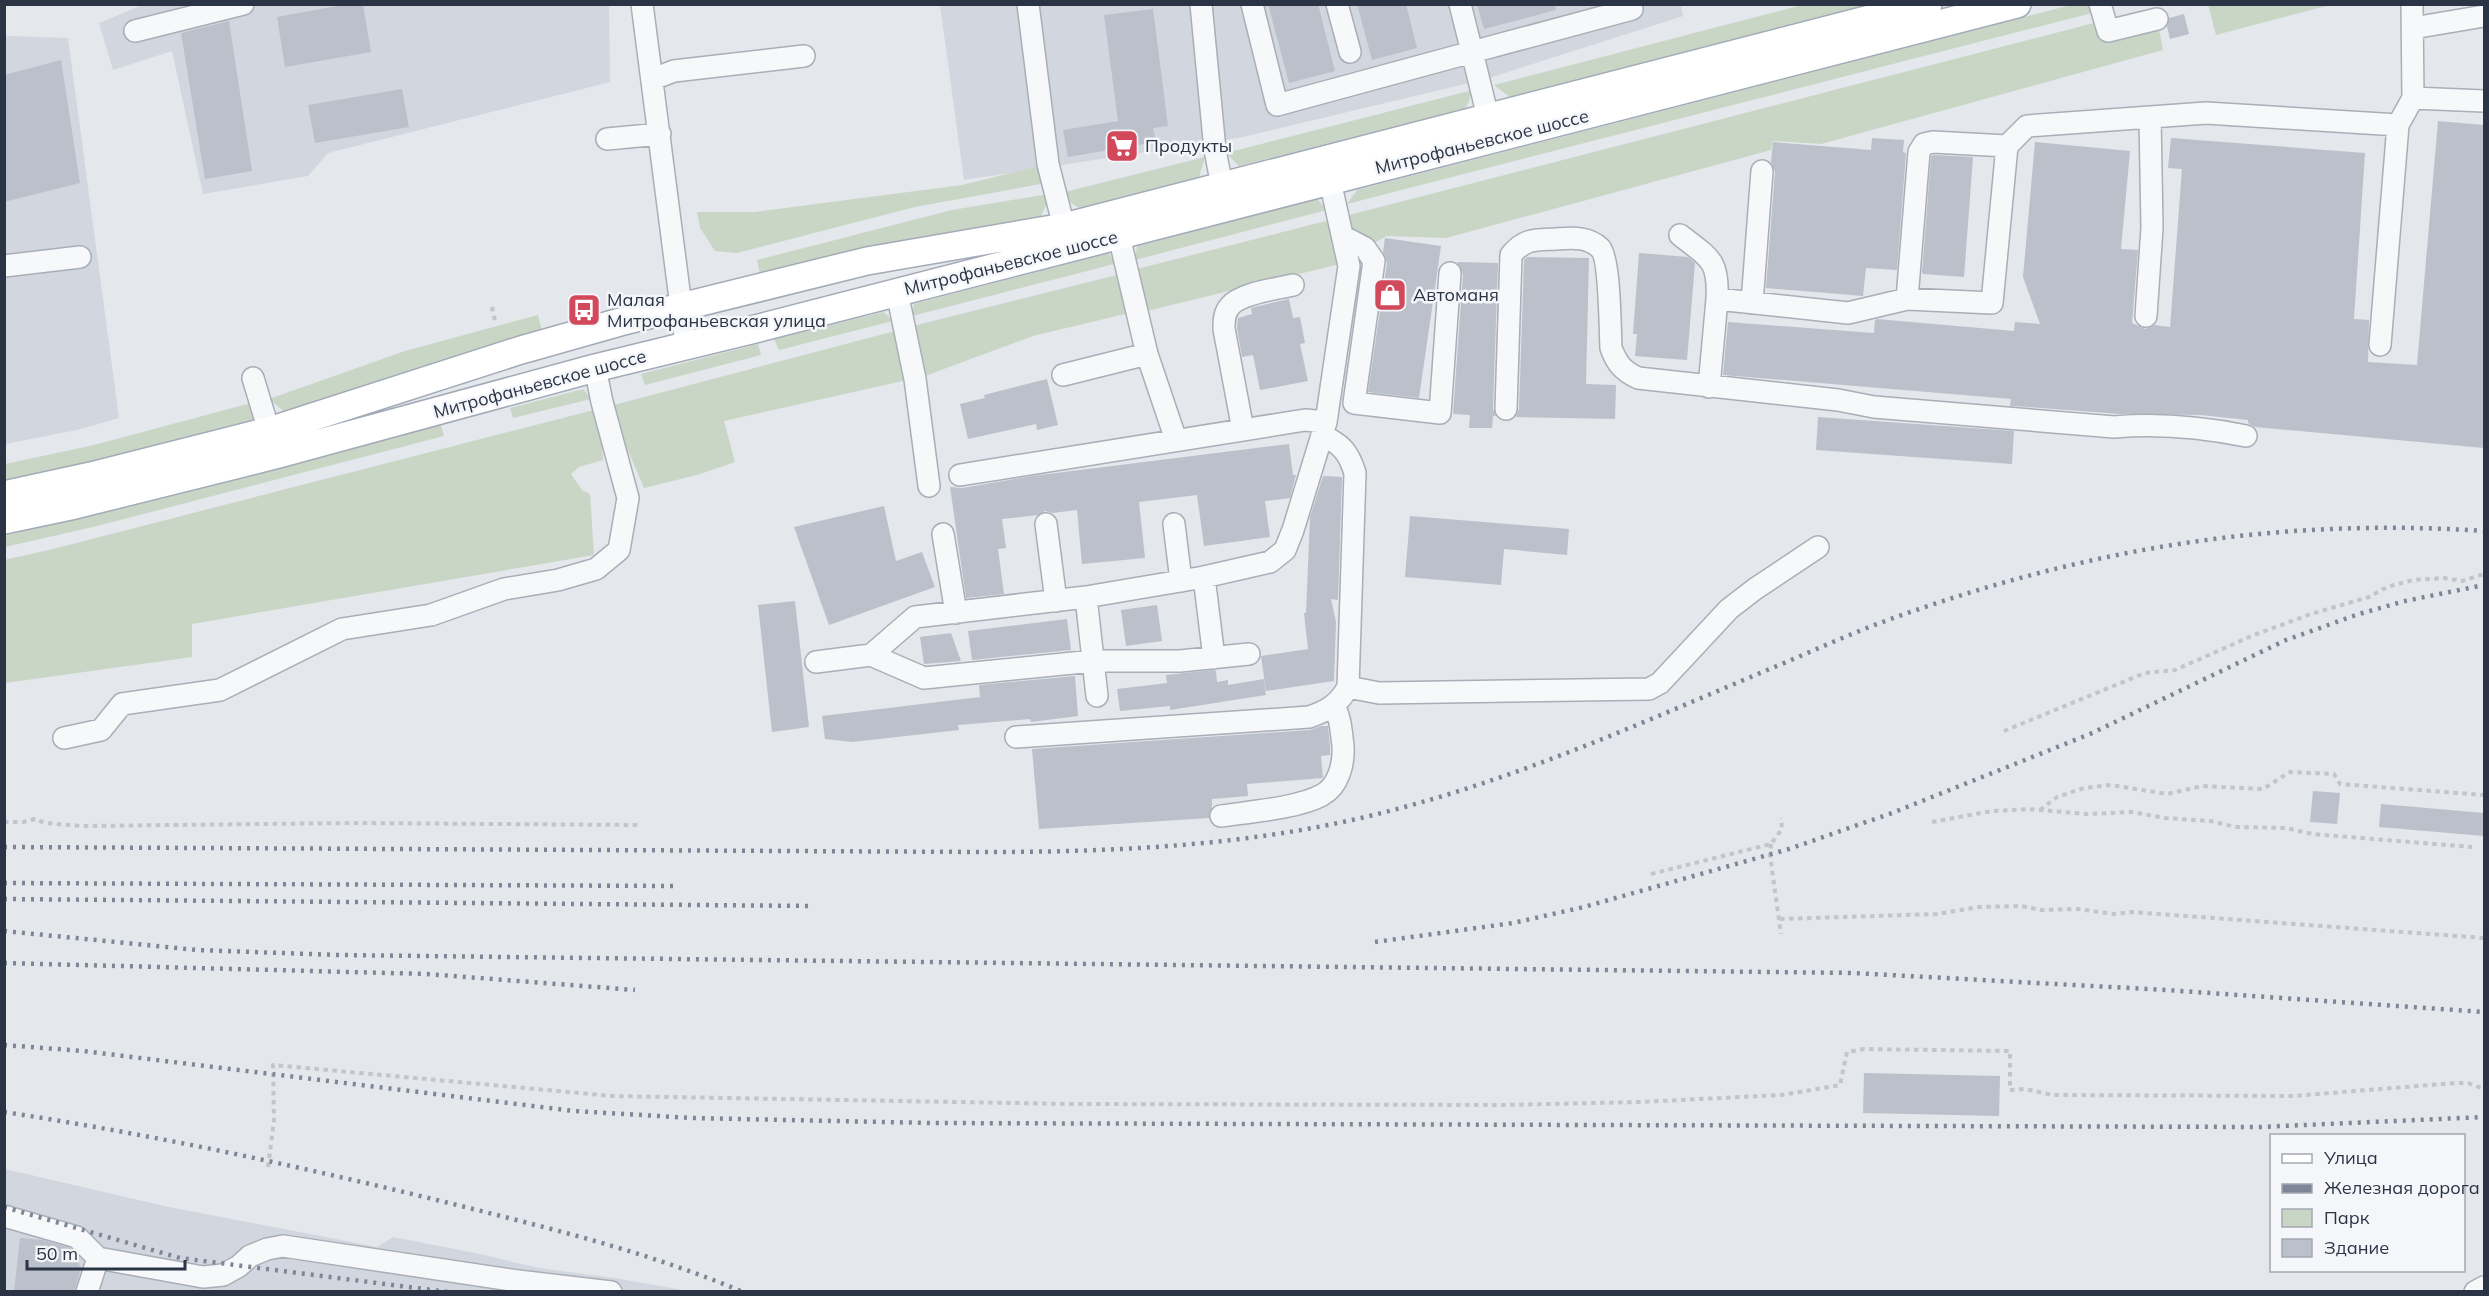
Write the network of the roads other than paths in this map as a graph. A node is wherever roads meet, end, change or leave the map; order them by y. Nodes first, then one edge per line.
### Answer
1 (243, 4) edge
2 (642, 4) edge
3 (1028, 4) edge
4 (1201, 4) edge
5 (1252, 4) edge
6 (1337, 4) edge
7 (1460, 4) edge
8 (1928, 4) edge
9 (2100, 4) edge
10 (2412, 4) edge
11 (2006, 6) edge
12 (1632, 9) dead end
13 (2484, 15) edge
14 (2157, 19) dead end
15 (2413, 28) junction
16 (135, 31) dead end
17 (1350, 52) dead end
18 (1472, 52) junction
19 (804, 56) dead end
20 (653, 79) junction
21 (2413, 98) junction
22 (2484, 101) edge
23 (1488, 117) junction
24 (2150, 117) junction
25 (2398, 125) junction
26 (660, 134) junction
27 (607, 139) dead end
28 (2007, 146) junction
29 (1762, 171) dead end
30 (1330, 181) junction
31 (1222, 186) junction
32 (1064, 227) junction
33 (1680, 235) dead end
34 (1119, 236) junction
35 (1344, 237) junction
36 (80, 257) dead end
37 (4, 266) edge
38 (1450, 273) dead end
39 (1293, 285) dead end
40 (897, 292) junction
41 (1718, 299) junction
42 (1907, 299) junction
43 (1752, 303) junction
44 (682, 307) junction
45 (2146, 316) dead end
46 (686, 345) junction
47 (2380, 345) dead end
48 (1147, 354) junction
49 (595, 368) junction
50 (1063, 375) dead end
51 (253, 378) dead end
52 (1709, 387) junction
53 (1506, 409) dead end
54 (1324, 429) junction
55 (269, 430) junction
56 (1243, 430) junction
57 (2246, 436) dead end
58 (1176, 440) junction
59 (960, 475) dead end
60 (929, 486) dead end
61 (4, 495) edge
62 (4, 520) edge
63 (1046, 524) dead end
64 (1174, 524) dead end
65 (943, 534) dead end
66 (1818, 547) dead end
67 (1204, 577) junction
68 (1181, 581) junction
69 (1086, 597) junction
70 (1056, 601) junction
71 (956, 613) junction
72 (1249, 654) dead end
73 (871, 655) junction
74 (1214, 658) junction
75 (1093, 661) junction
76 (816, 662) dead end
77 (1348, 687) junction
78 (1097, 696) dead end
79 (1334, 705) junction
80 (1016, 737) dead end
81 (64, 738) dead end
82 (1221, 816) dead end
83 (4, 1216) edge
84 (98, 1258) junction
85 (203, 1284) edge
86 (2484, 1287) edge
87 (87, 1292) edge
88 (611, 1292) edge
89 (2475, 1292) edge

1 - 16 street
2 - 20 street
3 - 32 street
4 - 31 street
5 - 18 street
6 - 17 street
7 - 18 street
8 - 23 main road, Митрофаньевское шоссе
9 - 14 street
10 - 15 street
11 - 30 main road, Митрофаньевское шоссе
12 - 18 street
13 - 15 street
15 - 21 street
18 - 23 street
19 - 20 street
20 - 26 street
21 - 22 street
21 - 25 street
23 - 31 main road, Митрофаньевское шоссе
24 - 25 street
24 - 28 street
24 - 45 street
25 - 47 street
26 - 27 street
26 - 44 street
28 - 42 street
28 - 42 street
29 - 43 street
30 - 34 main road, Митрофаньевское шоссе
30 - 35 street
31 - 32 main road, Митрофаньевское шоссе
32 - 44 main road, Митрофаньевское шоссе
33 - 41 street
34 - 40 main road, Митрофаньевское шоссе
34 - 48 street
35 - 38 street
35 - 54 street
36 - 37 street
39 - 56 street
40 - 46 main road, Митрофаньевское шоссе
40 - 60 street
41 - 43 street
41 - 52 street
42 - 43 street
44 - 46 street
44 - 55 main road, Митрофаньевское шоссе
46 - 49 main road, Митрофаньевское шоссе
48 - 50 street
48 - 58 street
49 - 62 main road, Митрофаньевское шоссе
49 - 81 street
51 - 55 street
52 - 53 street
52 - 57 street
54 - 56 street
54 - 67 street
54 - 77 street
55 - 61 main road, Митрофаньевское шоссе
56 - 58 street
58 - 59 street
63 - 70 street
64 - 68 street
65 - 71 street
66 - 77 street
67 - 68 street
67 - 74 street
68 - 69 street
69 - 70 street
69 - 75 street
70 - 71 street
71 - 73 street
72 - 74 street
73 - 75 street
73 - 76 street
74 - 75 street
75 - 78 street
77 - 79 street
79 - 80 street
79 - 82 street
83 - 84 street
84 - 85 street
84 - 87 street
85 - 88 street
86 - 89 street

